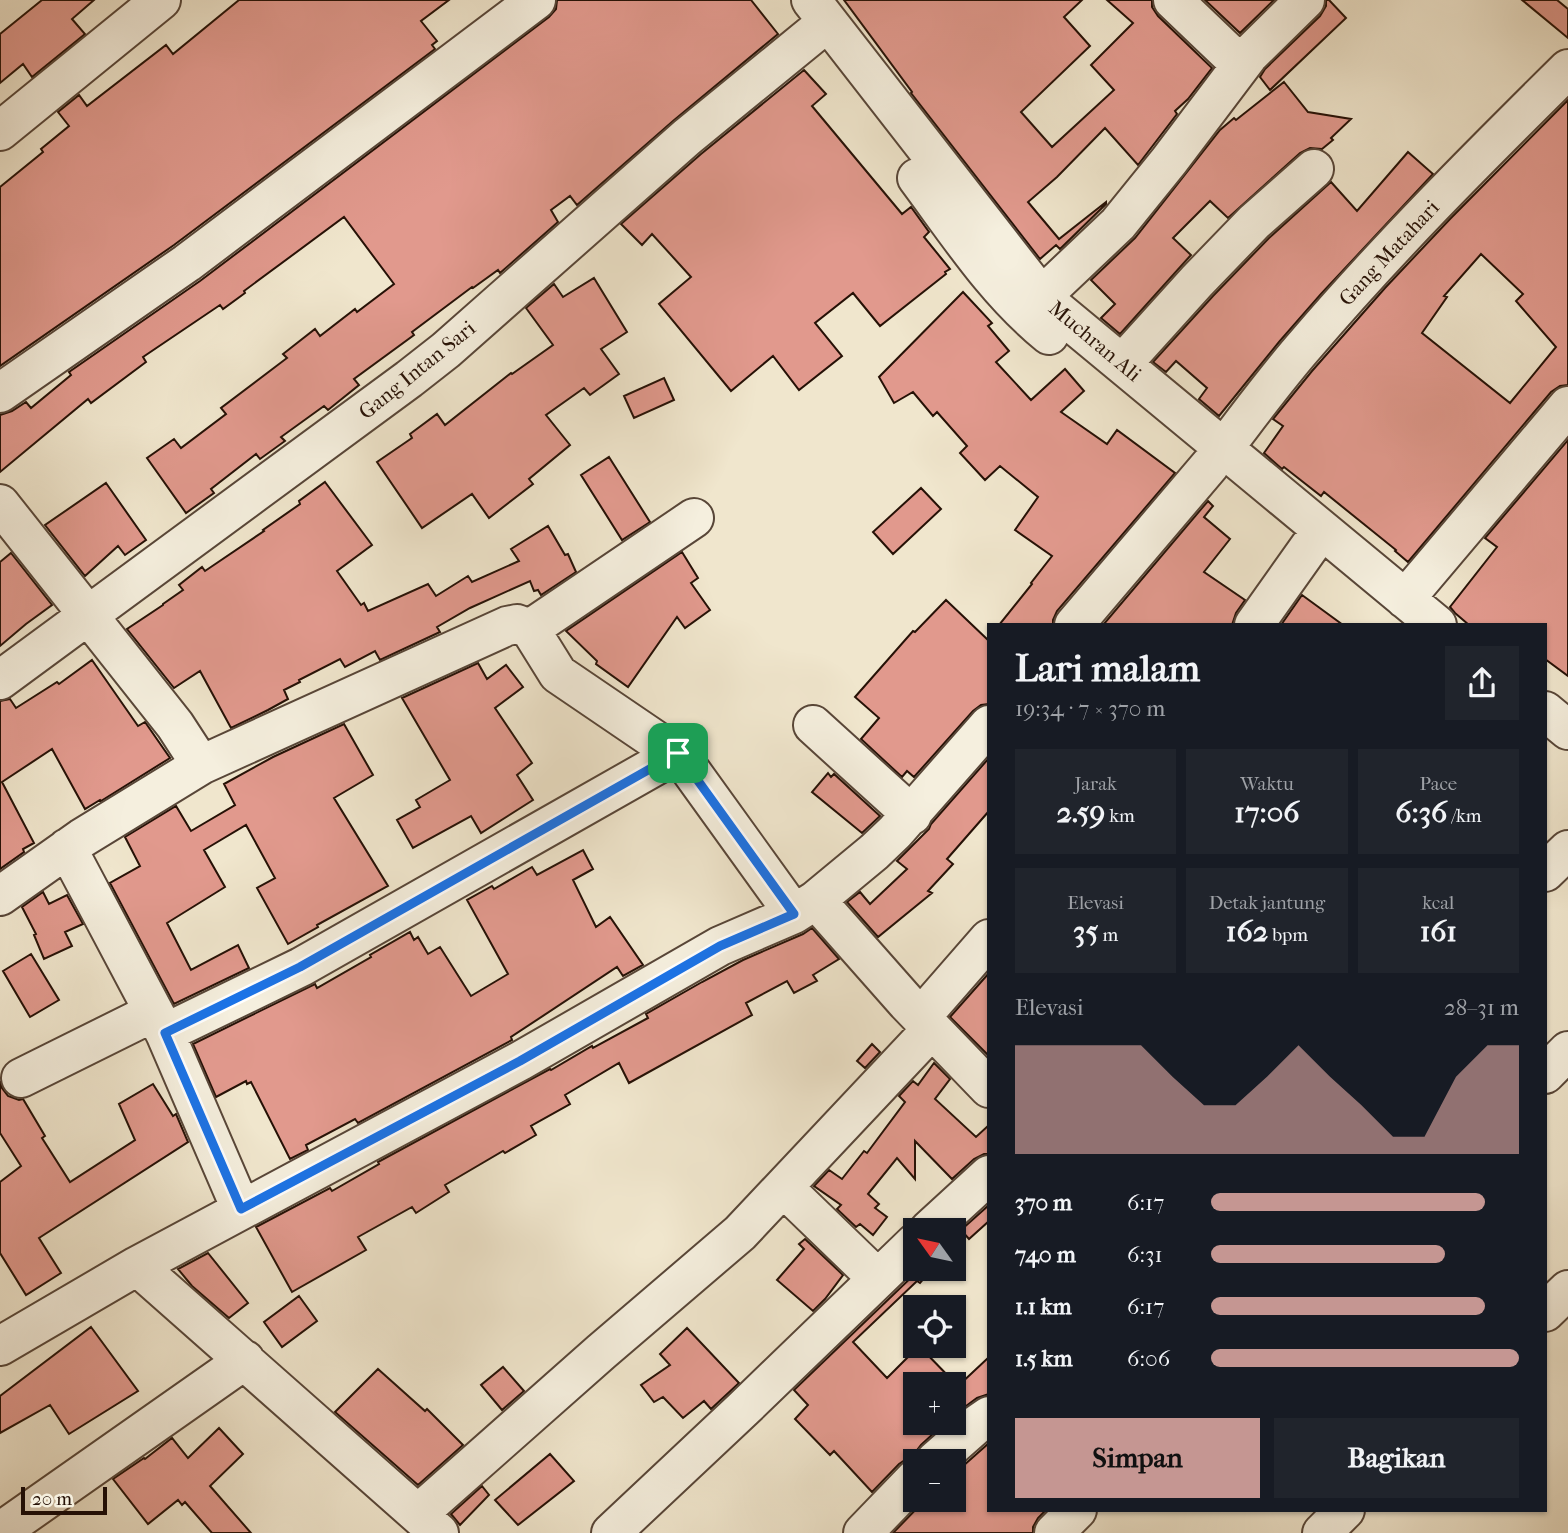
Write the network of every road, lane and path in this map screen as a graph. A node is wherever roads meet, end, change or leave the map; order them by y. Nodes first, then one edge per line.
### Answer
1 (161, 0) edge
2 (536, 0) edge
3 (787, 0) edge
4 (1173, 0) edge
5 (1305, 0) edge
6 (818, 19) edge
7 (1241, 65) junction
8 (1568, 69) edge
9 (0, 131) edge
10 (1314, 169) dead end
11 (1042, 296) junction
12 (1122, 365) junction
13 (0, 393) edge
14 (1568, 406) edge
15 (1217, 457) junction
16 (0, 504) edge
17 (694, 518) dead end
18 (1310, 546) junction
19 (1406, 612) edge
20 (89, 614) junction
21 (1076, 623) edge
22 (1255, 623) edge
23 (1432, 623) edge
24 (530, 629) junction
25 (0, 680) edge
26 (1547, 713) edge
27 (813, 725) dead end
28 (987, 726) edge
29 (1568, 730) edge
30 (1547, 738) edge
31 (678, 753) junction
32 (1568, 754) edge
33 (201, 765) junction
34 (912, 815) junction
35 (67, 848) junction
36 (1568, 850) edge
37 (1547, 870) edge
38 (0, 896) edge
39 (805, 907) junction
40 (987, 942) edge
41 (159, 1023) junction
42 (926, 1023) junction
43 (1568, 1051) edge
44 (1547, 1072) edge
45 (21, 1078) dead end
46 (987, 1085) edge
47 (987, 1177) edge
48 (784, 1188) junction
49 (241, 1209) junction
50 (942, 1218) edge
51 (903, 1254) edge
52 (137, 1266) junction
53 (877, 1278) junction
54 (1568, 1290) edge
55 (1547, 1310) edge
56 (0, 1346) edge
57 (244, 1360) junction
58 (987, 1417) edge
59 (949, 1449) edge
60 (903, 1491) edge
61 (1075, 1512) edge
62 (1343, 1512) edge
63 (429, 1524) edge
64 (0, 1532) edge
65 (611, 1533) edge
66 (863, 1533) edge
67 (1054, 1533) edge
68 (1322, 1533) edge

1 - 9 street
2 - 13 street
3 - 6 street, Muchran Ali
4 - 7 street
5 - 7 street
6 - 11 street, Muchran Ali
6 - 15 street, Muchran Ali
6 - 20 street, Gang Intan Sari
7 - 11 street
8 - 15 street, Gang Matahari
10 - 12 street
11 - 12 street, Muchran Ali
12 - 15 street, Muchran Ali
14 - 19 street
15 - 18 street, Muchran Ali
15 - 19 street, Muchran Ali
15 - 21 street, Gang Matahari
16 - 20 street
17 - 24 street
18 - 19 street, Muchran Ali
18 - 22 street
19 - 23 street, Muchran Ali
20 - 25 street, Gang Intan Sari
20 - 33 street
24 - 31 street
24 - 33 street
26 - 29 street
27 - 34 street
28 - 34 street
30 - 32 street
31 - 39 street
31 - 41 street
33 - 35 street
34 - 39 street
35 - 38 street
35 - 41 street
36 - 37 street
39 - 42 street
39 - 49 street
40 - 42 street
41 - 45 street
41 - 49 street
42 - 46 street
42 - 48 street
43 - 44 street
47 - 50 street
48 - 53 street
48 - 63 street
49 - 52 street
51 - 53 street
52 - 56 street
52 - 57 street
53 - 65 street
54 - 55 street
57 - 63 street
57 - 64 street
58 - 59 street
60 - 66 street
61 - 67 street
62 - 68 street

